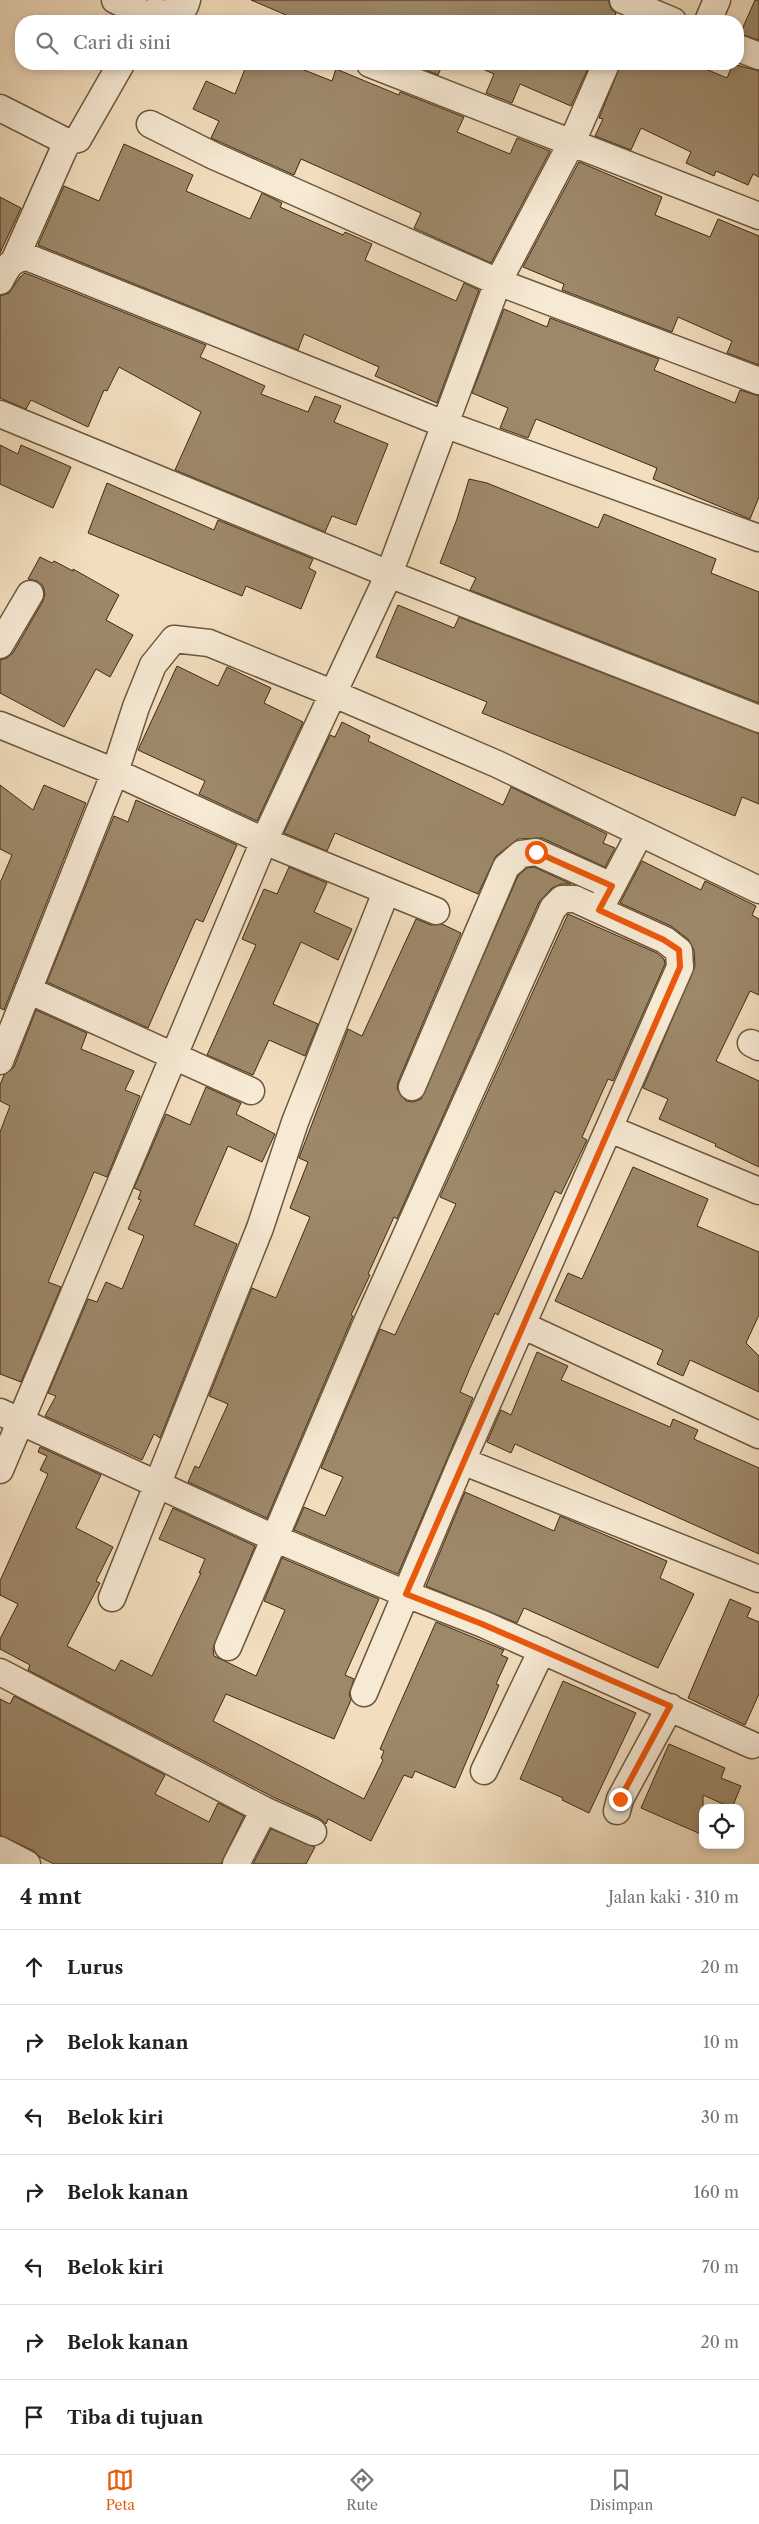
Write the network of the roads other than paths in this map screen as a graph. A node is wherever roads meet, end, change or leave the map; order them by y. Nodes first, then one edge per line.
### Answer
1 (116, 0) edge
2 (187, 0) edge
3 (717, 0) edge
4 (627, 8) edge
5 (140, 15) edge
6 (150, 15) edge
7 (652, 15) edge
8 (711, 15) edge
9 (744, 50) edge
10 (759, 56) edge
11 (118, 70) edge
12 (386, 70) edge
13 (603, 70) edge
14 (0, 108) edge
15 (150, 124) dead end
16 (67, 142) junction
17 (572, 142) junction
18 (759, 216) edge
19 (16, 259) junction
20 (0, 281) edge
21 (498, 282) junction
22 (759, 381) edge
23 (0, 414) edge
24 (444, 424) junction
25 (759, 538) edge
26 (389, 574) junction
27 (30, 594) dead end
28 (0, 645) edge
29 (332, 693) junction
30 (759, 719) edge
31 (0, 725) edge
32 (115, 772) junction
33 (640, 833) junction
34 (264, 841) junction
35 (612, 886) junction
36 (759, 890) edge
37 (386, 892) junction
38 (599, 910) junction
39 (436, 911) dead end
40 (28, 990) junction
41 (175, 1057) junction
42 (0, 1061) edge
43 (412, 1087) dead end
44 (250, 1091) dead end
45 (610, 1129) junction
46 (759, 1191) edge
47 (522, 1325) junction
48 (10, 1416) edge
49 (759, 1435) edge
50 (462, 1461) junction
51 (0, 1470) edge
52 (159, 1484) junction
53 (274, 1538) junction
54 (759, 1579) edge
55 (406, 1594) junction
56 (112, 1598) dead end
57 (228, 1647) dead end
58 (542, 1650) junction
59 (0, 1672) edge
60 (364, 1693) dead end
61 (670, 1706) junction
62 (752, 1745) dead end
63 (484, 1771) dead end
64 (264, 1810) junction
65 (617, 1812) dead end
66 (313, 1832) dead end
67 (0, 1850) edge
68 (27, 1864) edge
69 (236, 1864) edge

1 - 5 street
2 - 6 street
3 - 8 street
4 - 7 street
9 - 10 street
11 - 16 street
12 - 17 street
13 - 17 street
14 - 16 street
15 - 21 street
16 - 19 street
17 - 18 street
17 - 21 street
19 - 20 street
19 - 24 street
21 - 22 street
21 - 24 street
23 - 26 street
24 - 25 street
24 - 26 street
26 - 29 street
26 - 30 street
27 - 28 street
29 - 32 street
29 - 33 street
29 - 34 street
31 - 32 street
32 - 34 street
32 - 40 street
33 - 35 street
33 - 36 street
34 - 37 street
34 - 41 street
35 - 38 street
35 - 43 street
37 - 39 street
37 - 52 street
38 - 45 street
38 - 53 street
40 - 41 street
40 - 42 street
41 - 44 street
41 - 48 street
45 - 46 street
45 - 47 street
47 - 49 street
47 - 50 street
48 - 51 street
48 - 52 street
50 - 54 street
50 - 55 street
52 - 53 street
52 - 56 street
53 - 55 street
53 - 57 street
55 - 58 street
55 - 60 street
58 - 61 street
58 - 63 street
59 - 64 street
61 - 62 street
61 - 65 street
64 - 66 street
64 - 69 street
67 - 68 street

